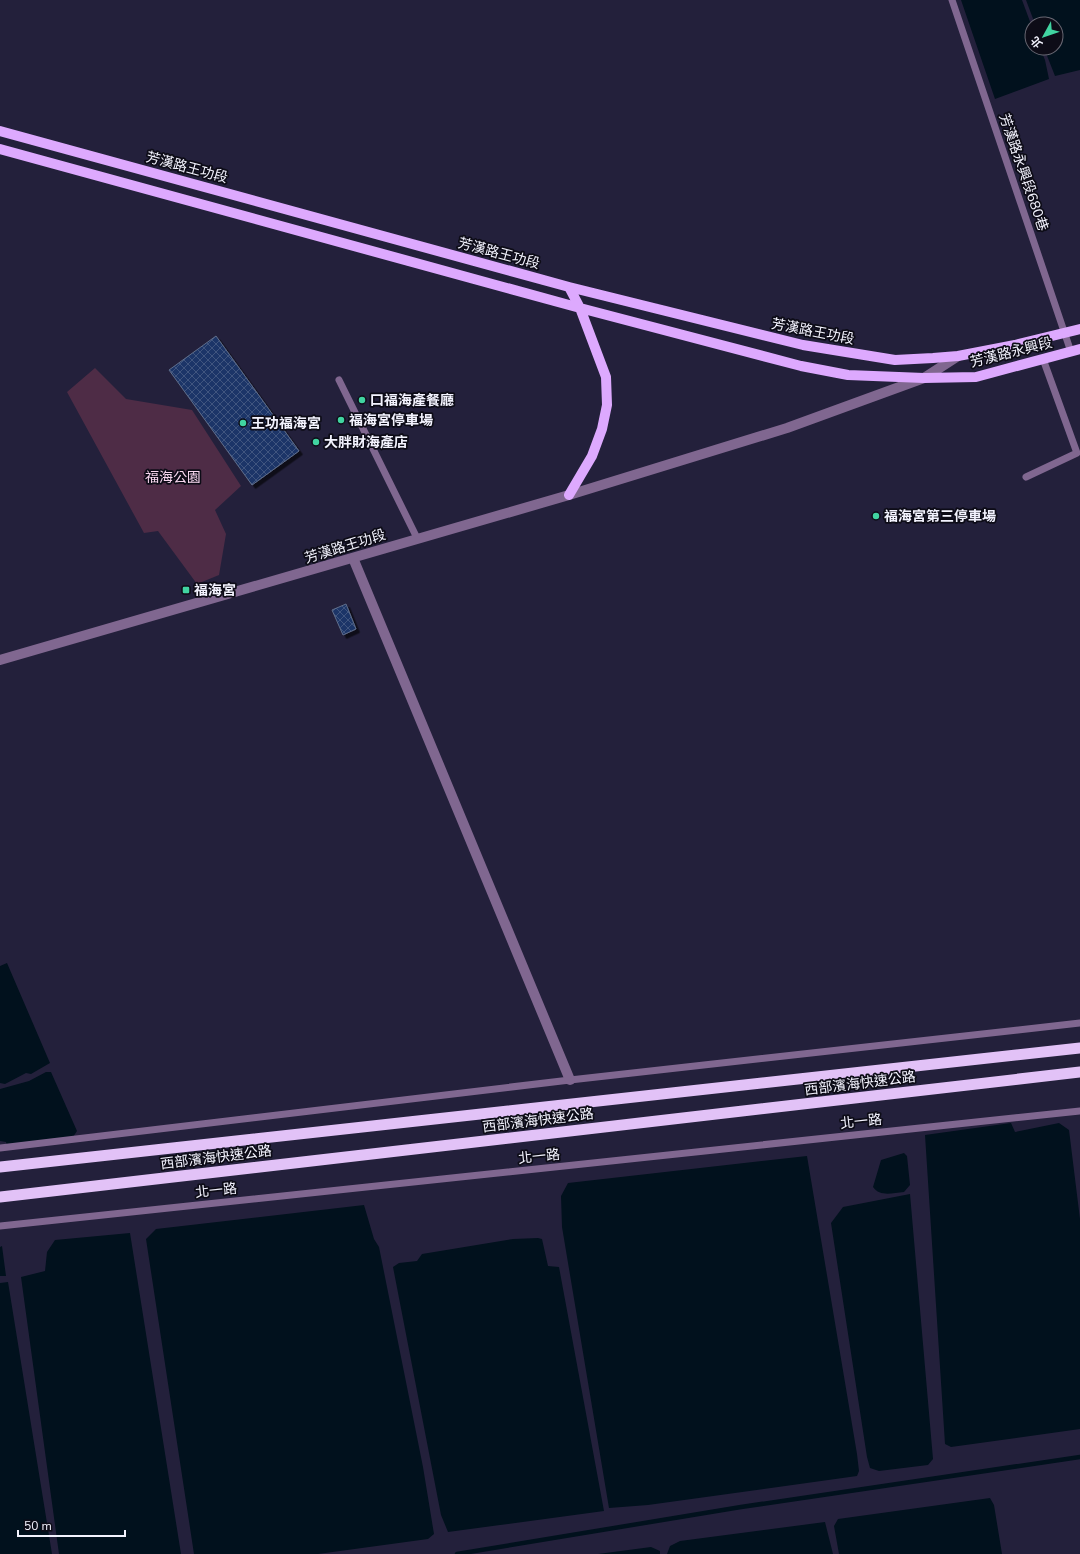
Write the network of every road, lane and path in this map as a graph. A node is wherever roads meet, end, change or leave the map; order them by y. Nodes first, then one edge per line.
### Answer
1 (952, 0) edge
2 (0, 131) edge
3 (0, 149) edge
4 (569, 287) junction
5 (580, 308) junction
6 (1080, 329) edge
7 (1065, 333) junction
8 (1075, 350) edge
9 (958, 356) junction
10 (1043, 359) junction
11 (924, 378) junction
12 (339, 380) dead end
13 (1026, 477) dead end
14 (569, 495) junction
15 (417, 538) junction
16 (353, 558) junction
17 (0, 660) edge
18 (1080, 1023) edge
19 (1080, 1048) edge
20 (1080, 1072) edge
21 (570, 1080) junction
22 (1080, 1111) edge
23 (0, 1148) edge
24 (0, 1168) edge
25 (0, 1197) edge
26 (0, 1226) edge

1 - 7 lane, 芳漢路永興段680巷
2 - 4 main road, 芳漢路王功段
3 - 5 main road
4 - 5 main road
4 - 9 main road, 芳漢路王功段
5 - 11 main road
5 - 14 main road
6 - 7 main road, 芳漢路永興段
7 - 8 lane, 芳漢路永興段680巷
7 - 9 main road, 芳漢路永興段
8 - 10 main road, 芳漢路永興段
9 - 11 street, 芳漢路王功段
10 - 11 main road, 芳漢路永興段
10 - 13 lane
11 - 14 street, 芳漢路王功段
12 - 15 lane
14 - 15 street, 芳漢路王功段
15 - 16 street, 芳漢路王功段
16 - 17 street, 芳漢路王功段
16 - 21 street
18 - 21 lane
19 - 24 highway, 西部濱海快速公路
20 - 25 highway, 西部濱海快速公路
21 - 23 lane
22 - 26 lane, 北一路

